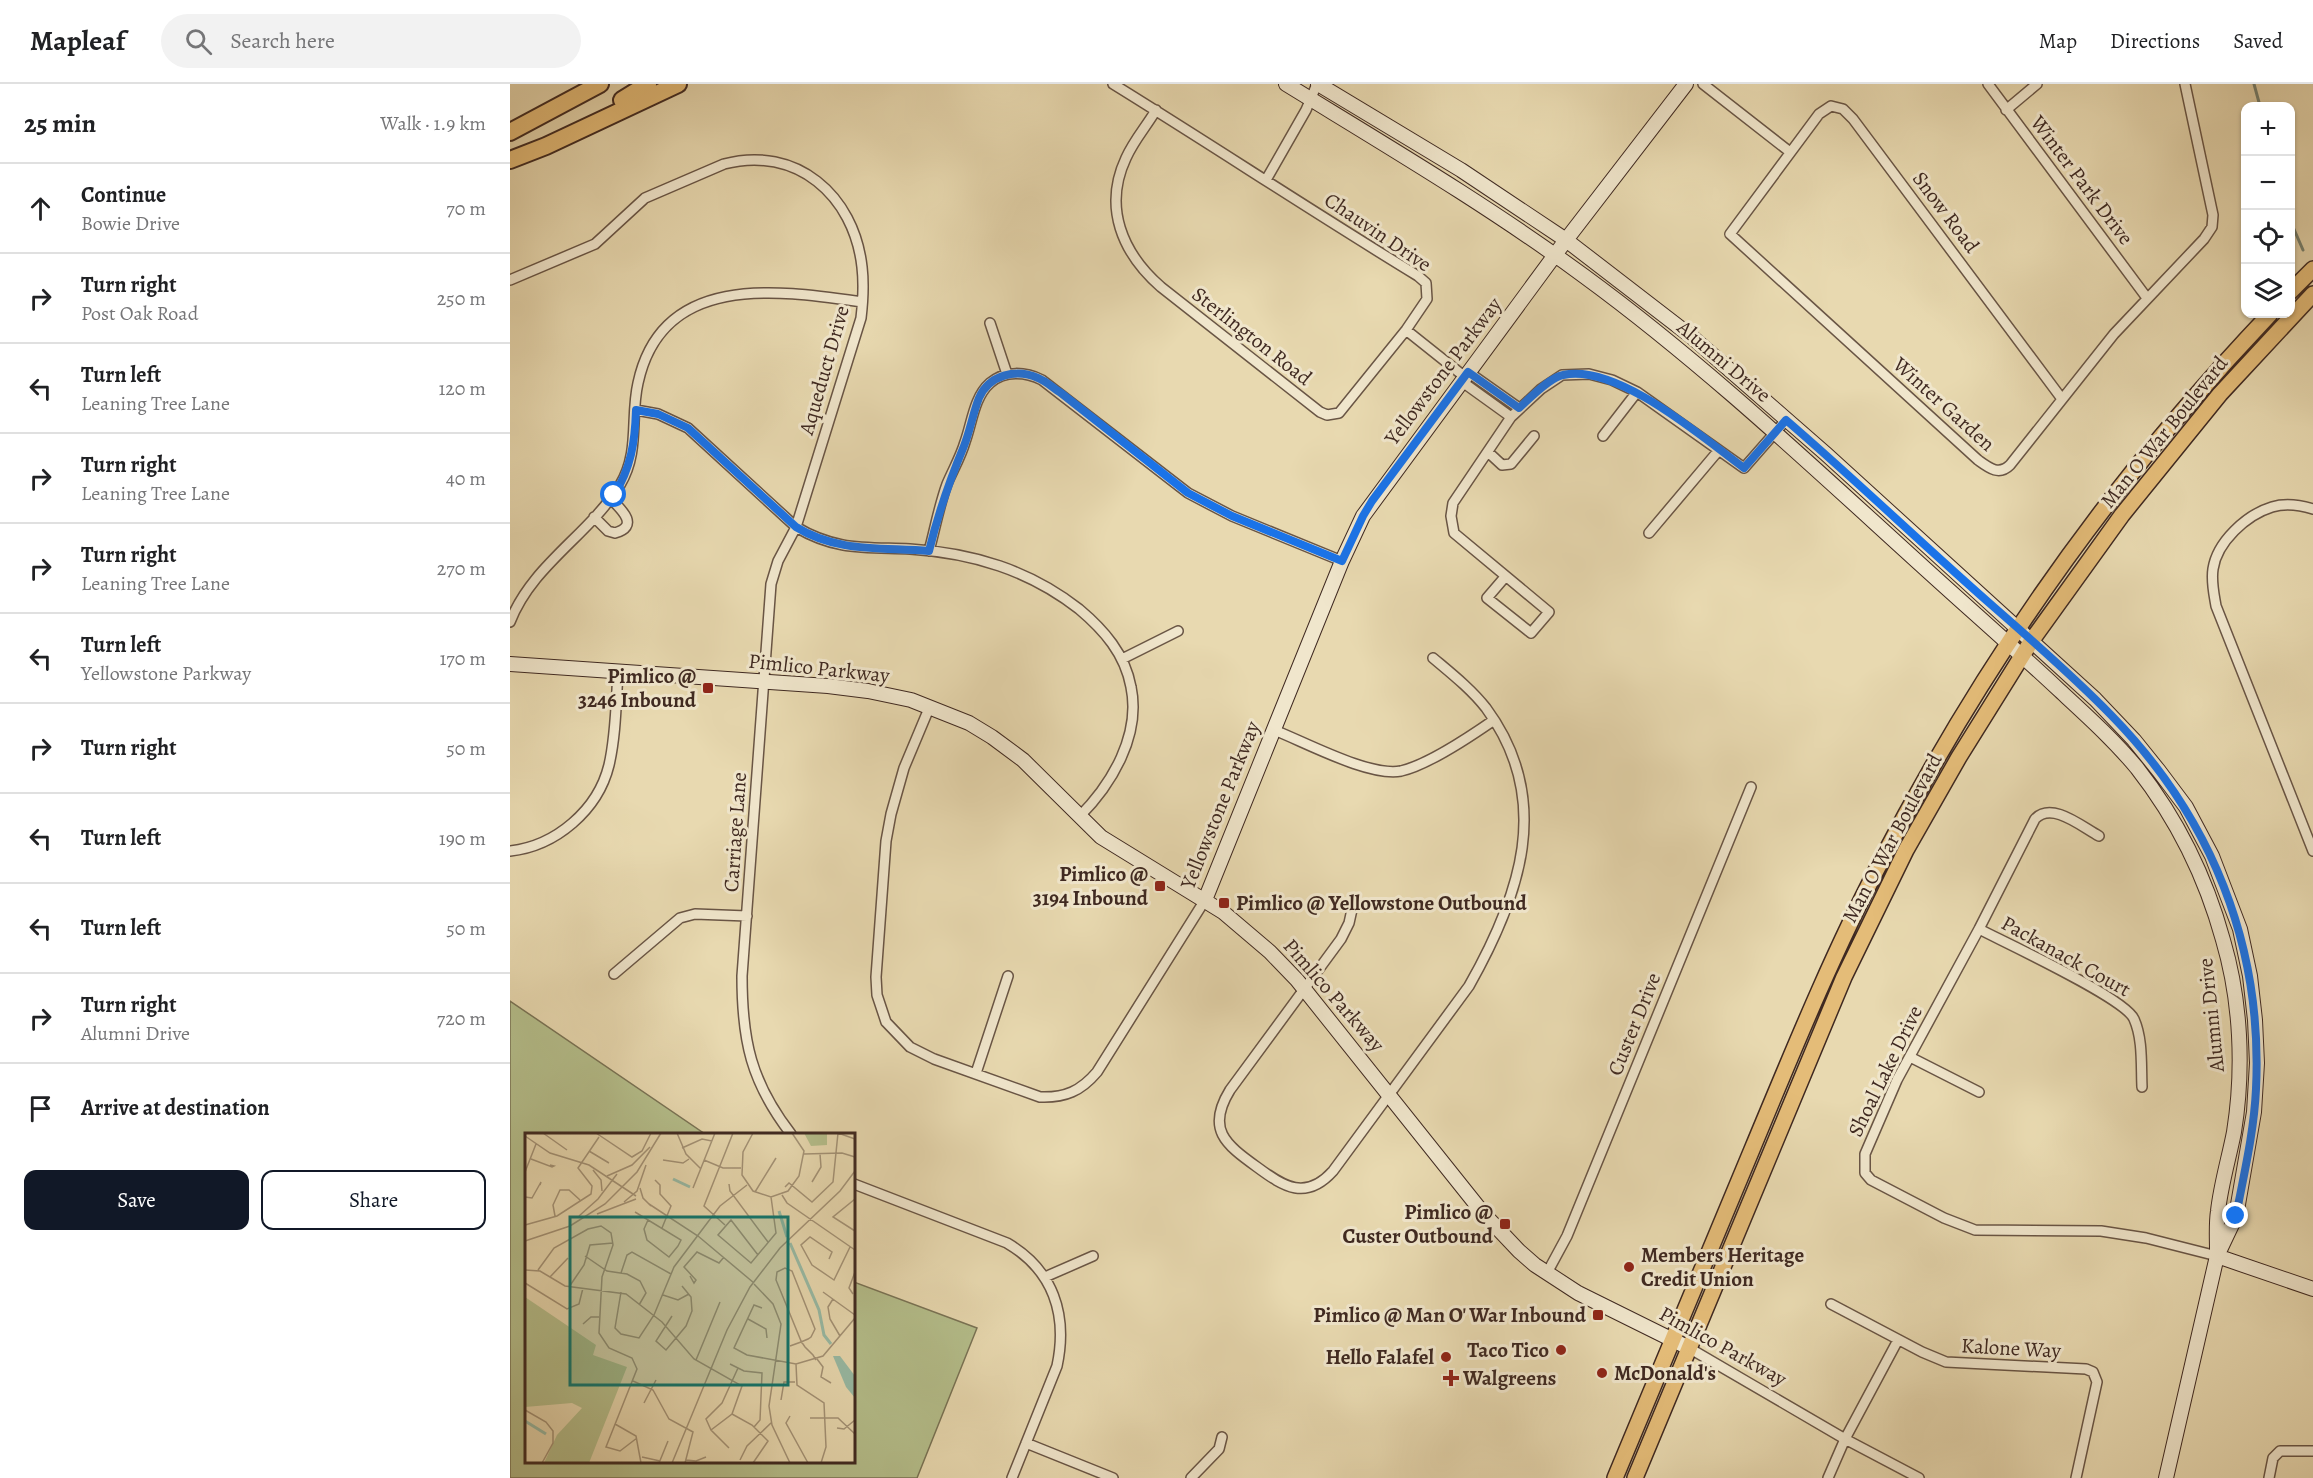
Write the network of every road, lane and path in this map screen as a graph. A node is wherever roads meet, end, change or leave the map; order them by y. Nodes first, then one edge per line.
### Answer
1 (577, 84) edge
2 (600, 84) edge
3 (648, 84) edge
4 (678, 84) edge
5 (1113, 84) edge
6 (1286, 84) edge
7 (1318, 84) edge
8 (1686, 84) edge
9 (1703, 84) edge
10 (1988, 84) edge
11 (2037, 84) edge
12 (2185, 84) edge
13 (1310, 99) junction
14 (1156, 110) junction
15 (2006, 110) junction
16 (510, 120) edge
17 (510, 132) edge
18 (1790, 152) junction
19 (510, 160) edge
20 (1266, 180) junction
21 (1566, 240) junction
22 (1555, 255) junction
23 (2313, 269) edge
24 (510, 280) edge
25 (2295, 287) edge
26 (2313, 294) edge
27 (2147, 298) junction
28 (862, 302) junction
29 (2266, 318) edge
30 (990, 323) dead end
31 (1406, 330) junction
32 (1007, 374) junction
33 (1465, 377) junction
34 (1637, 392) junction
35 (2062, 399) junction
36 (1519, 408) junction
37 (636, 410) junction
38 (1511, 417) junction
39 (1786, 420) junction
40 (1775, 433) junction
41 (1534, 436) dead end
42 (1603, 436) dead end
43 (1719, 450) junction
44 (1488, 452) junction
45 (611, 499) junction
46 (2313, 509) edge
47 (594, 518) junction
48 (796, 527) junction
49 (1650, 533) dead end
50 (929, 551) junction
51 (1342, 561) junction
52 (1505, 577) junction
53 (510, 622) edge
54 (2019, 627) junction
55 (1178, 631) dead end
56 (2032, 640) junction
57 (2007, 643) junction
58 (2022, 656) junction
59 (1433, 658) dead end
60 (1122, 659) junction
61 (510, 664) edge
62 (618, 672) junction
63 (764, 682) junction
64 (930, 706) junction
65 (1494, 720) junction
66 (1274, 730) junction
67 (1751, 787) dead end
68 (1079, 817) junction
69 (2099, 836) dead end
70 (510, 851) edge
71 (2313, 851) edge
72 (1205, 900) junction
73 (1353, 905) dead end
74 (747, 916) junction
75 (1979, 929) junction
76 (614, 974) dead end
77 (1008, 976) dead end
78 (1305, 989) junction
79 (1910, 1057) junction
80 (976, 1073) junction
81 (2142, 1087) dead end
82 (1979, 1092) dead end
83 (1390, 1094) junction
84 (790, 1133) edge
85 (855, 1184) edge
86 (1093, 1256) dead end
87 (2217, 1256) junction
88 (1547, 1273) junction
89 (1045, 1277) junction
90 (2313, 1289) edge
91 (1831, 1304) dead end
92 (1673, 1339) junction
93 (1898, 1340) junction
94 (1689, 1348) junction
95 (1222, 1437) dead end
96 (1845, 1438) junction
97 (1026, 1443) junction
98 (2313, 1451) edge
99 (1012, 1478) edge
100 (1113, 1478) edge
101 (1191, 1478) edge
102 (1615, 1478) edge
103 (1635, 1478) edge
104 (1828, 1478) edge
105 (1919, 1478) edge
106 (2076, 1478) edge
107 (2166, 1478) edge
108 (2269, 1478) edge

1 - 16 highway
2 - 17 highway
3 - 19 highway
4 - 19 highway
5 - 14 street, Chauvin Drive
6 - 13 street, Alumni Drive
7 - 13 street
7 - 21 street, Alumni Drive
8 - 21 street, Yellowstone Parkway
9 - 18 street
10 - 15 street, Winter Park Drive
11 - 15 street
12 - 27 street, Winter Garden
13 - 20 street
13 - 22 street, Alumni Drive
14 - 20 street, Chauvin Drive
14 - 31 street, Sterlington Road
15 - 27 street, Winter Park Drive
18 - 35 street, Snow Road
18 - 35 street, Winter Garden
20 - 31 street, Chauvin Drive
21 - 22 street, Yellowstone Parkway
21 - 39 street, Alumni Drive
22 - 33 street, Yellowstone Parkway
22 - 40 street, Alumni Drive
23 - 25 main road
24 - 28 street, Aqueduct Drive
26 - 56 main road, Man O War Boulevard
27 - 35 street, Winter Garden
28 - 37 street
28 - 48 street, Aqueduct Drive
29 - 54 main road, Man O War Boulevard
30 - 32 street
31 - 33 street
32 - 50 street
32 - 51 street
33 - 36 street
33 - 38 street
33 - 51 street, Yellowstone Parkway
34 - 36 street
34 - 42 street
34 - 43 street
36 - 38 street
37 - 45 street
37 - 48 street
38 - 44 street
39 - 40 street
39 - 54 street, Alumni Drive
40 - 43 street
40 - 57 street, Alumni Drive
41 - 44 street
43 - 49 street
44 - 52 street
45 - 47 street
45 - 47 street
46 - 71 street
47 - 53 street
48 - 50 street
48 - 63 street, Carriage Lane
50 - 60 street
51 - 66 street, Yellowstone Parkway
52 - 52 street
54 - 56 street, Alumni Drive
54 - 57 main road, Man O War Boulevard
55 - 60 street
56 - 58 main road, Man O War Boulevard
56 - 87 street, Alumni Drive
57 - 58 street, Alumni Drive
57 - 92 main road, Man O War Boulevard
58 - 87 street, Alumni Drive
58 - 94 main road, Man O War Boulevard
59 - 65 street
60 - 68 street
61 - 62 street, Pimlico Parkway
62 - 63 street, Pimlico Parkway
62 - 70 street
63 - 64 street, Pimlico Parkway
63 - 74 street, Carriage Lane
64 - 68 street, Pimlico Parkway
64 - 80 street, Yellowstone Parkway
65 - 66 street
65 - 83 street
66 - 72 street, Yellowstone Parkway
67 - 88 street, Custer Drive
68 - 72 street, Pimlico Parkway
69 - 75 street, Shoal Lake Drive
72 - 78 street, Pimlico Parkway
72 - 80 street, Yellowstone Parkway
73 - 78 street
74 - 76 street
74 - 84 street, Carriage Lane
75 - 79 street, Shoal Lake Drive
75 - 81 street, Packanack Court
77 - 80 street
78 - 83 street, Pimlico Parkway
78 - 83 street
79 - 82 street
79 - 87 street, Shoal Lake Drive
83 - 88 street, Pimlico Parkway
85 - 89 street
86 - 89 street
87 - 90 street
87 - 107 street, Alumni Drive
88 - 92 street, Pimlico Parkway
89 - 97 street
91 - 93 street, Kalone Way
92 - 94 street, Pimlico Parkway
92 - 102 main road, Man O War Boulevard
93 - 96 street
93 - 106 street, Kalone Way
94 - 96 street, Pimlico Parkway
94 - 103 main road, Man O War Boulevard
95 - 101 street
96 - 104 street
96 - 105 street, Pimlico Parkway
97 - 99 street
97 - 100 street
98 - 108 street

